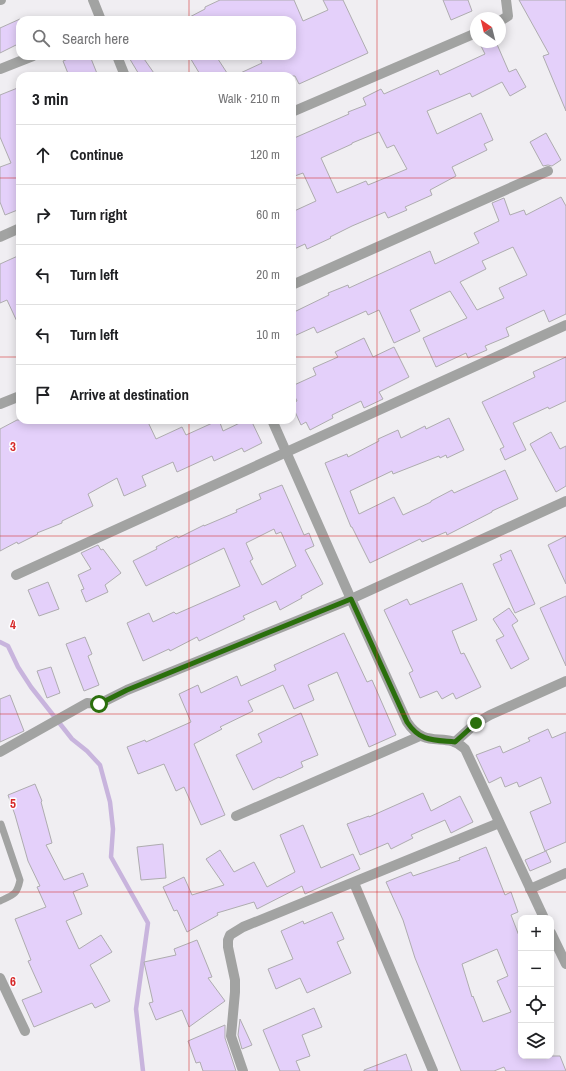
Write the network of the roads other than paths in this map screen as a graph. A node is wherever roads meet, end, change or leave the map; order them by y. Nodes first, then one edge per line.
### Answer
1 (93, 0) edge
2 (506, 0) edge
3 (99, 16) edge
4 (506, 17) edge
5 (470, 36) edge
6 (23, 60) edge
7 (119, 60) edge
8 (0, 69) edge
9 (123, 72) edge
10 (296, 110) edge
11 (548, 172) dead end
12 (16, 230) edge
13 (0, 236) edge
14 (296, 283) edge
15 (566, 325) edge
16 (16, 398) edge
17 (0, 404) edge
18 (274, 424) edge
19 (286, 452) junction
20 (566, 501) edge
21 (16, 575) dead end
22 (351, 599) junction
23 (566, 681) edge
24 (420, 736) junction
25 (455, 742) junction
26 (0, 752) edge
27 (236, 816) dead end
28 (500, 823) junction
29 (1, 824) edge
30 (566, 873) edge
31 (354, 883) junction
32 (530, 888) junction
33 (0, 901) edge
34 (543, 915) edge
35 (554, 939) edge
36 (566, 964) edge
37 (0, 978) edge
38 (25, 1031) dead end
39 (243, 1071) edge
40 (433, 1071) edge

1 - 3 street
2 - 4 street
5 - 10 street
6 - 8 street
7 - 9 street
11 - 14 street
12 - 13 street
15 - 19 street
16 - 17 street
18 - 19 street
19 - 21 street
19 - 22 street
20 - 22 street
22 - 24 street
22 - 26 street
23 - 25 street
24 - 25 street
24 - 27 street
25 - 28 street
28 - 31 street
28 - 32 street
29 - 33 lane
30 - 32 street
31 - 39 street
31 - 40 street
32 - 34 street
35 - 36 street
37 - 38 street

